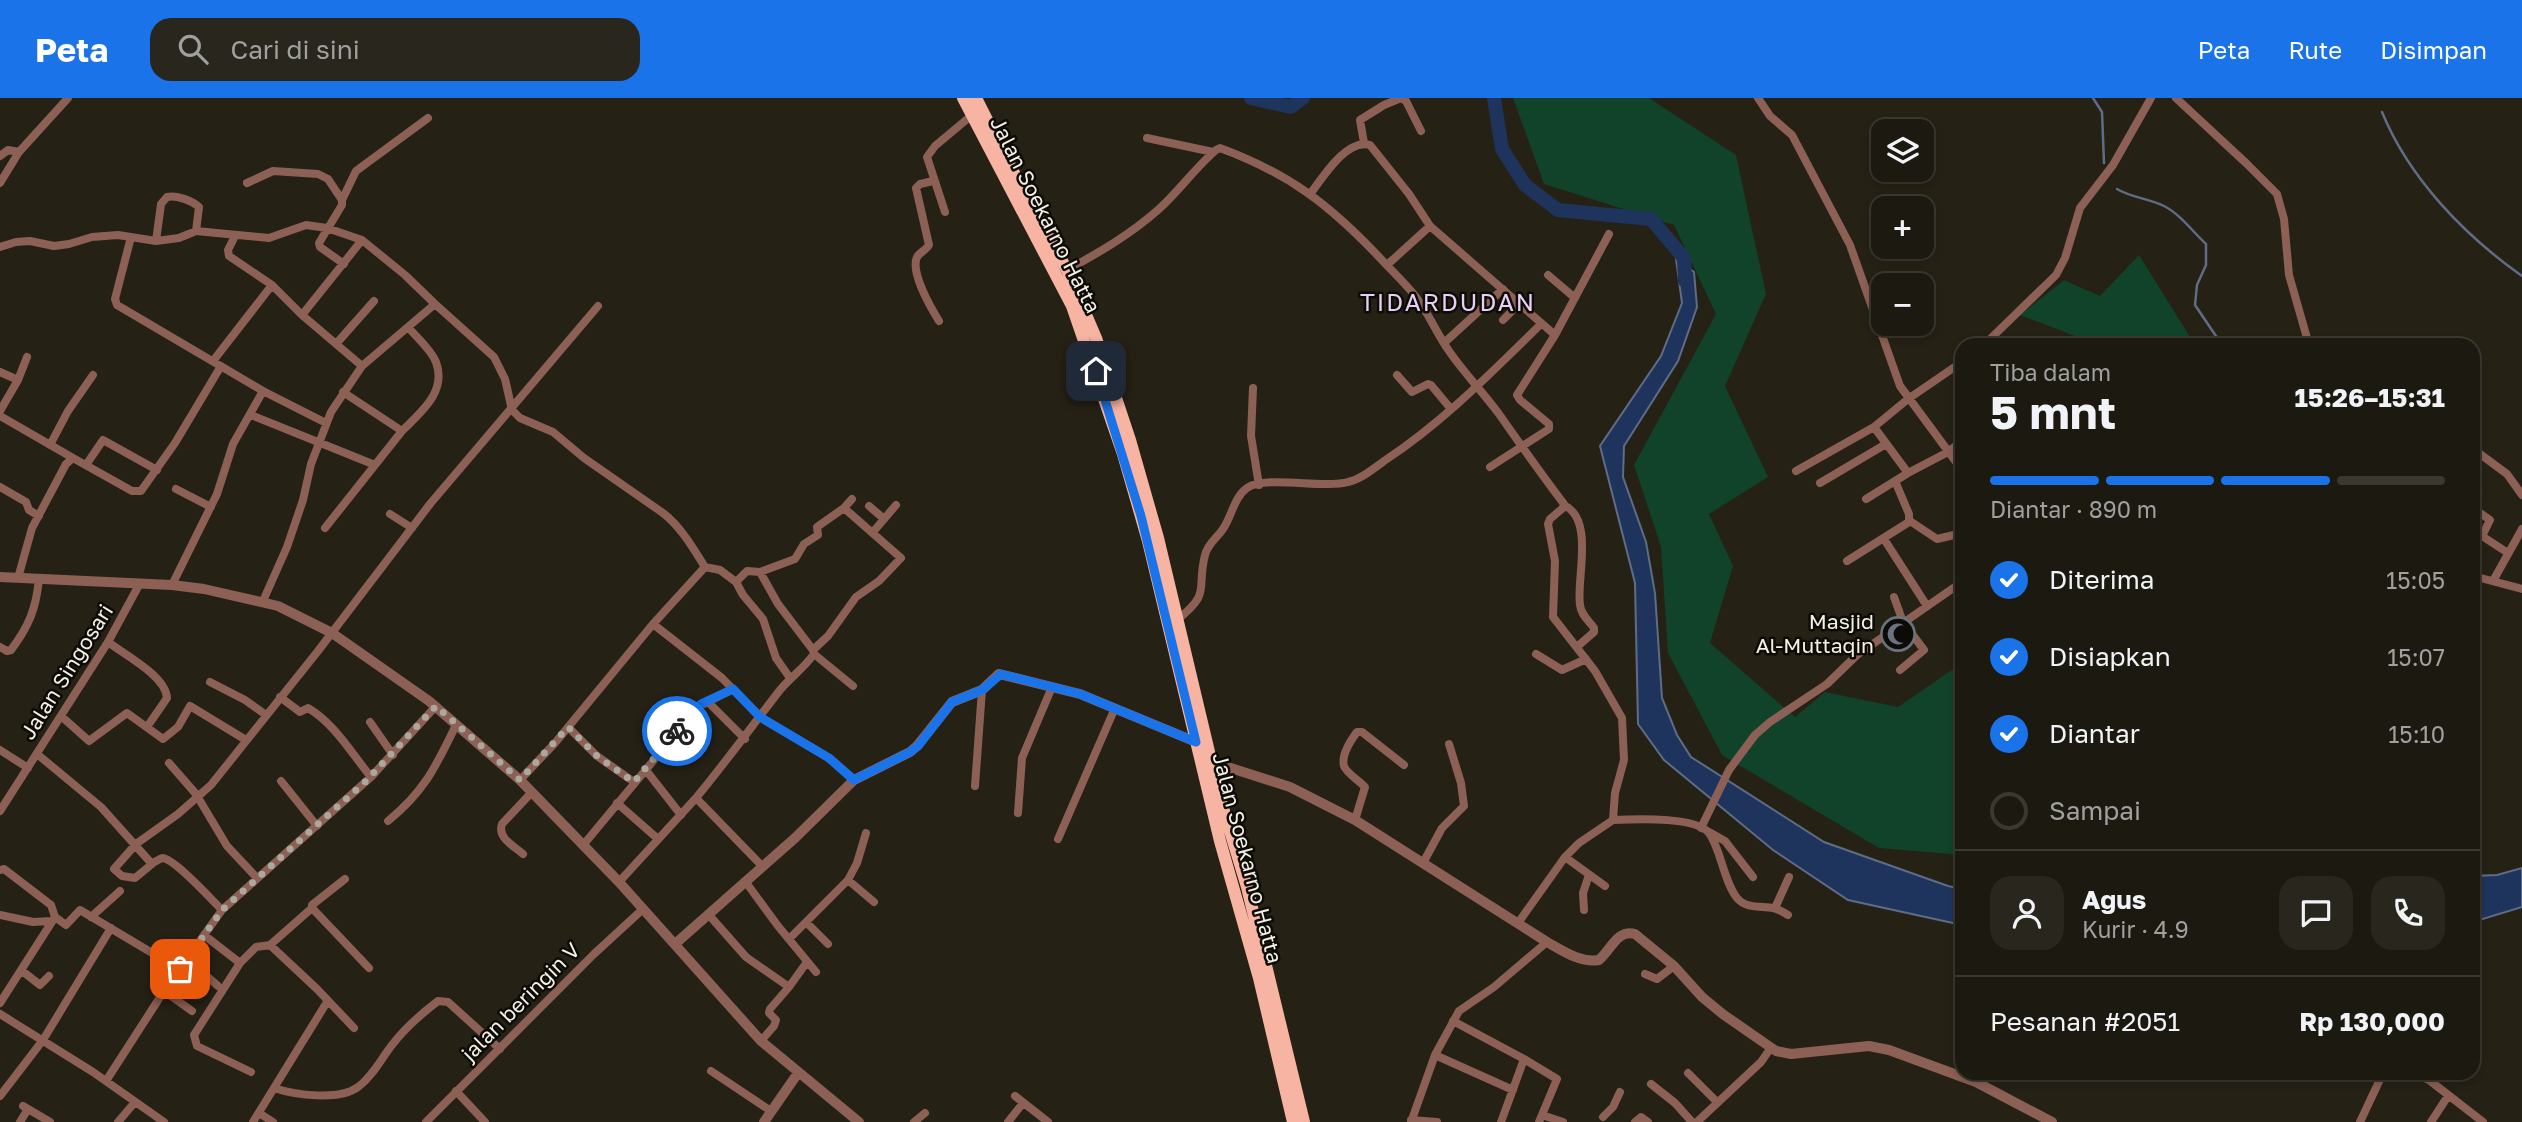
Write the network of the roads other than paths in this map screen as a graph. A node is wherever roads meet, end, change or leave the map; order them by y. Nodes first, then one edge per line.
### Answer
1 (68, 98) edge
2 (963, 98) edge
3 (976, 98) edge
4 (1758, 98) edge
5 (2151, 98) edge
6 (2175, 98) edge
7 (972, 116) junction
8 (428, 118) dead end
9 (1421, 131) dead end
10 (1147, 138) dead end
11 (1364, 143) junction
12 (19, 152) junction
13 (1213, 152) junction
14 (0, 156) edge
15 (3, 173) edge
16 (933, 181) junction
17 (0, 183) edge
18 (247, 183) dead end
19 (1311, 193) junction
20 (342, 200) junction
21 (945, 212) dead end
22 (1430, 226) junction
23 (327, 228) junction
24 (197, 231) junction
25 (1609, 234) dead end
26 (235, 236) junction
27 (130, 240) junction
28 (362, 240) junction
29 (156, 242) junction
30 (0, 247) edge
31 (344, 264) junction
32 (1387, 265) junction
33 (1067, 270) junction
34 (1548, 275) dead end
35 (272, 285) junction
36 (1503, 289) junction
37 (1575, 298) junction
38 (374, 301) dead end
39 (1519, 303) junction
40 (435, 304) junction
41 (598, 306) dead end
42 (302, 315) junction
43 (1503, 320) dead end
44 (939, 321) dead end
45 (1541, 324) junction
46 (408, 327) junction
47 (1555, 335) junction
48 (1998, 338) edge
49 (2307, 338) edge
50 (336, 344) junction
51 (1444, 344) junction
52 (27, 357) dead end
53 (217, 364) junction
54 (362, 366) junction
55 (1955, 367) edge
56 (0, 372) edge
57 (93, 375) dead end
58 (1397, 375) dead end
59 (18, 380) junction
60 (1476, 384) junction
61 (1253, 388) dead end
62 (263, 391) junction
63 (343, 392) junction
64 (1909, 399) junction
65 (1451, 409) junction
66 (512, 410) junction
67 (0, 414) edge
68 (251, 415) junction
69 (326, 423) junction
70 (1874, 427) junction
71 (402, 431) junction
72 (318, 443) junction
73 (1886, 444) junction
74 (50, 445) junction
75 (1955, 446) edge
76 (1522, 447) junction
77 (1948, 452) junction
78 (2480, 452) edge
79 (73, 458) junction
80 (1955, 461) edge
81 (86, 465) junction
82 (375, 465) junction
83 (1490, 467) dead end
84 (157, 470) junction
85 (1796, 471) dead end
86 (1908, 473) junction
87 (1895, 481) junction
88 (1820, 483) dead end
89 (1259, 485) junction
90 (0, 487) edge
91 (176, 489) dead end
92 (2522, 495) edge
93 (852, 499) dead end
94 (1866, 499) dead end
95 (896, 505) dead end
96 (1564, 505) junction
97 (869, 506) dead end
98 (211, 507) junction
99 (844, 508) junction
100 (390, 513) dead end
101 (2480, 514) edge
102 (39, 516) junction
103 (884, 519) junction
104 (1910, 521) junction
105 (325, 528) dead end
106 (412, 528) junction
107 (2522, 530) edge
108 (873, 532) junction
109 (1954, 535) dead end
110 (1884, 539) junction
111 (2508, 553) junction
112 (1847, 561) dead end
113 (705, 567) junction
114 (760, 572) junction
115 (0, 577) edge
116 (18, 578) junction
117 (2480, 578) edge
118 (39, 579) junction
119 (2493, 581) junction
120 (736, 582) junction
121 (139, 585) junction
122 (172, 585) junction
123 (1955, 587) edge
124 (2522, 589) edge
125 (1894, 597) dead end
126 (263, 601) junction
127 (1927, 606) junction
128 (1177, 620) junction
129 (1903, 622) junction
130 (653, 624) junction
131 (332, 633) junction
132 (108, 642) junction
133 (1577, 646) junction
134 (0, 647) edge
135 (813, 652) junction
136 (1536, 654) dead end
137 (1587, 659) junction
138 (1900, 670) dead end
139 (790, 678) junction
140 (210, 682) dead end
141 (853, 686) dead end
142 (1052, 687) junction
143 (733, 689) junction
144 (982, 690) junction
145 (280, 697) junction
146 (706, 701) junction
147 (436, 706) junction
148 (1115, 708) junction
149 (266, 715) junction
150 (61, 716) junction
151 (760, 717) junction
152 (370, 722) dead end
153 (456, 725) junction
154 (147, 727) junction
155 (568, 727) junction
156 (745, 739) junction
157 (246, 740) junction
158 (1196, 742) junction
159 (1449, 744) dead end
160 (0, 750) edge
161 (37, 754) junction
162 (393, 755) junction
163 (1212, 762) junction
164 (169, 764) dead end
165 (1404, 765) dead end
166 (28, 768) junction
167 (645, 769) junction
168 (371, 776) junction
169 (520, 780) junction
170 (854, 780) junction
171 (281, 781) dead end
172 (634, 782) junction
173 (975, 786) dead end
174 (532, 793) junction
175 (198, 797) junction
176 (696, 798) junction
177 (617, 803) junction
178 (0, 811) edge
179 (1018, 813) dead end
180 (681, 815) junction
181 (1354, 820) junction
182 (1613, 820) junction
183 (388, 821) dead end
184 (317, 826) junction
185 (1705, 830) junction
186 (866, 833) dead end
187 (658, 839) junction
188 (1058, 839) dead end
189 (136, 844) junction
190 (584, 844) junction
191 (1230, 852) junction
192 (523, 854) dead end
193 (1564, 857) junction
194 (1423, 863) junction
195 (152, 864) junction
196 (762, 866) junction
197 (0, 870) edge
198 (1589, 875) junction
199 (1753, 877) dead end
200 (1789, 877) dead end
201 (257, 878) junction
202 (345, 879) dead end
203 (848, 880) junction
204 (746, 881) junction
205 (619, 882) junction
206 (1605, 886) dead end
207 (120, 891) dead end
208 (874, 902) dead end
209 (312, 908) junction
210 (1775, 908) junction
211 (643, 909) junction
212 (222, 910) junction
213 (1584, 910) dead end
214 (0, 915) edge
215 (709, 915) junction
216 (1788, 915) dead end
217 (91, 917) junction
218 (53, 919) junction
219 (807, 923) junction
220 (1518, 923) junction
221 (111, 929) junction
222 (204, 935) junction
223 (789, 939) junction
224 (1546, 942) junction
225 (675, 944) junction
226 (828, 944) dead end
227 (265, 946) junction
228 (187, 959) junction
229 (807, 962) junction
230 (240, 963) junction
231 (1674, 967) junction
232 (369, 968) dead end
233 (180, 969) junction
234 (21, 970) junction
235 (816, 972) dead end
236 (1645, 975) dead end
237 (49, 976) dead end
238 (218, 986) dead end
239 (789, 987) junction
240 (164, 991) junction
241 (327, 1002) junction
242 (0, 1003) edge
243 (192, 1012) dead end
244 (0, 1014) edge
245 (1453, 1021) junction
246 (354, 1028) dead end
247 (43, 1040) junction
248 (761, 1041) junction
249 (500, 1049) junction
250 (1770, 1049) junction
251 (1435, 1055) junction
252 (1524, 1059) junction
253 (711, 1071) dead end
254 (251, 1072) dead end
255 (798, 1073) junction
256 (1688, 1073) dead end
257 (1955, 1074) edge
258 (1970, 1080) edge
259 (2380, 1080) edge
260 (2434, 1080) edge
261 (106, 1081) junction
262 (1651, 1084) dead end
263 (274, 1087) junction
264 (1513, 1090) junction
265 (456, 1091) junction
266 (1620, 1092) dead end
267 (0, 1096) edge
268 (1014, 1096) dead end
269 (2448, 1096) junction
270 (135, 1102) junction
271 (1717, 1102) junction
272 (1023, 1103) junction
273 (771, 1111) junction
274 (259, 1113) junction
275 (925, 1113) dead end
276 (1541, 1118) edge
277 (1604, 1120) edge
278 (2364, 1120) edge
279 (1411, 1121) edge
280 (20, 1122) edge
281 (50, 1122) edge
282 (118, 1122) edge
283 (164, 1122) edge
284 (253, 1122) edge
285 (273, 1122) edge
286 (426, 1122) edge
287 (485, 1122) edge
288 (764, 1122) edge
289 (859, 1122) edge
290 (914, 1122) edge
291 (1008, 1122) edge
292 (1048, 1122) edge
293 (1293, 1122) edge
294 (1304, 1122) edge
295 (1437, 1122) edge
296 (1501, 1122) edge
297 (1563, 1122) edge
298 (1635, 1122) edge
299 (1648, 1122) edge
300 (1695, 1122) edge
301 (2052, 1122) edge
302 (2431, 1122) edge
303 (2483, 1122) edge

1 - 12 street
2 - 7 highway, Jalan Soekarno Hatta
3 - 33 highway, Jalan Soekarno Hatta
4 - 64 street
5 - 48 street
6 - 49 street
7 - 16 street
7 - 158 highway, Jalan Soekarno Hatta
8 - 20 street
9 - 11 street
10 - 13 street
11 - 19 street
11 - 22 street
12 - 14 street
12 - 15 street
13 - 19 street
13 - 33 street
15 - 17 street
16 - 21 street
16 - 44 street
18 - 20 street
19 - 32 street
20 - 23 street
22 - 32 street
22 - 36 street
23 - 26 street
23 - 28 street
23 - 31 street
24 - 26 street
24 - 29 street
24 - 29 street
25 - 37 street
26 - 35 street
27 - 29 street
27 - 30 street
27 - 53 street
28 - 31 street
28 - 40 street
31 - 42 street
32 - 51 street
33 - 128 highway, Jalan Soekarno Hatta
34 - 37 street
35 - 42 street
35 - 53 street
36 - 39 street
36 - 51 street
37 - 47 street
38 - 50 street
39 - 43 street
39 - 45 street
40 - 46 street
40 - 66 street
41 - 66 street
42 - 50 street
45 - 47 street
45 - 60 street
46 - 54 street
46 - 71 street
47 - 76 street
50 - 54 street
51 - 60 street
52 - 59 street
53 - 62 street
53 - 84 street
54 - 63 street
55 - 64 street
56 - 59 street
57 - 74 street
58 - 65 street
59 - 67 street
60 - 65 street
60 - 76 street
61 - 89 street
62 - 68 street
62 - 69 street
63 - 69 street
63 - 71 street
64 - 70 street
64 - 77 street
65 - 89 street
66 - 106 street
66 - 113 street
67 - 74 street
68 - 72 street
68 - 98 street
69 - 72 street
70 - 73 street
70 - 85 street
71 - 82 street
72 - 82 street
72 - 126 street
73 - 86 street
73 - 88 street
74 - 79 street
75 - 77 street
76 - 83 street
76 - 96 street
77 - 80 street
77 - 86 street
78 - 92 street
79 - 81 street
79 - 102 street
81 - 84 street
81 - 84 street
82 - 105 street
86 - 87 street
87 - 94 street
87 - 104 street
89 - 128 street
90 - 102 street
91 - 98 street
93 - 99 street
95 - 103 street
96 - 133 street
96 - 133 street
97 - 103 street
98 - 122 street
99 - 108 street
99 - 114 street
100 - 106 street
101 - 111 street
102 - 116 street
103 - 108 street
104 - 109 street
104 - 110 street
106 - 131 street
107 - 111 street
108 - 135 street
110 - 112 street
110 - 127 street
111 - 119 street
113 - 120 street
113 - 130 street
114 - 120 street
114 - 135 street
115 - 116 street
116 - 118 street
117 - 119 street
118 - 121 street
118 - 134 street
119 - 124 street
120 - 139 street
121 - 122 street
121 - 132 street, Jalan Singosari
122 - 126 street
123 - 127 street
125 - 129 street
126 - 131 street
127 - 129 street
128 - 163 highway, Jalan Soekarno Hatta
129 - 138 street
129 - 185 street
130 - 143 street
130 - 155 street
131 - 145 street
131 - 147 street
132 - 150 street, Jalan Singosari
132 - 154 street
133 - 137 street
135 - 139 street
135 - 141 street
136 - 137 street
137 - 182 street
139 - 151 street
140 - 149 street
142 - 144 street
142 - 148 street
142 - 179 street
143 - 146 street
143 - 151 street
144 - 170 street
144 - 173 street
145 - 149 street
145 - 168 street
146 - 156 street
146 - 167 street
147 - 153 street
147 - 162 street
148 - 158 street
148 - 188 street
149 - 157 street
150 - 154 street
150 - 161 street, Jalan Singosari
151 - 156 street
151 - 170 street
152 - 162 street
153 - 169 street
153 - 183 street
154 - 157 street
155 - 169 street
155 - 172 street
156 - 176 street
157 - 175 street
158 - 191 highway, Jalan Soekarno Hatta
159 - 194 street
160 - 166 street
161 - 166 street, Jalan Singosari
161 - 189 street
162 - 168 street
163 - 181 street
163 - 191 highway, Jalan Soekarno Hatta
164 - 175 street
165 - 181 street
166 - 178 street, Jalan Singosari
167 - 172 street
167 - 180 street
168 - 184 street
169 - 174 street
170 - 196 street
171 - 184 street
172 - 177 street
174 - 190 street
174 - 192 street
175 - 189 street
175 - 201 street
176 - 180 street
176 - 196 street
177 - 187 street
177 - 190 street
180 - 187 street
181 - 194 street
182 - 185 street
182 - 193 street
184 - 201 street
185 - 199 street
185 - 210 street
186 - 203 street
187 - 205 street
189 - 195 street
189 - 195 street
190 - 205 street
191 - 293 highway, Jalan Soekarno Hatta
191 - 294 highway, Jalan Soekarno Hatta
193 - 198 street
193 - 220 street
194 - 220 street
195 - 212 street
196 - 204 street
197 - 218 street
198 - 206 street
198 - 213 street
200 - 210 street
201 - 212 street
202 - 209 street
203 - 208 street
203 - 219 street
204 - 215 street
204 - 223 street
205 - 211 street
207 - 217 street
209 - 227 street
209 - 232 street
210 - 216 street
211 - 225 street
211 - 249 street, jalan beringin V
212 - 222 street
214 - 218 street
215 - 225 street
215 - 239 street
217 - 218 street
217 - 221 street
218 - 234 street
219 - 223 street
219 - 226 street
220 - 224 street
221 - 233 street
221 - 247 street
222 - 228 street
222 - 230 street
223 - 229 street
224 - 231 street
224 - 245 street
225 - 248 street
227 - 230 street
227 - 241 street
228 - 233 street
228 - 238 street
229 - 235 street
229 - 239 street
230 - 254 street
231 - 236 street
231 - 250 street
233 - 240 street
234 - 237 street
234 - 242 street
239 - 248 street
240 - 243 street
240 - 261 street
241 - 246 street
241 - 263 street
244 - 247 street
245 - 251 street
245 - 252 street
247 - 261 street
247 - 267 street
248 - 255 street
249 - 263 street
249 - 265 street, jalan beringin V
250 - 257 street
250 - 271 street
251 - 264 street
251 - 279 street
252 - 264 street
252 - 276 street
253 - 273 street
255 - 273 street
255 - 289 street
256 - 271 street
258 - 301 street
259 - 278 street
260 - 269 street
261 - 270 street
262 - 300 street
263 - 274 street
264 - 296 street
265 - 286 street, jalan beringin V
265 - 287 street
266 - 277 street
268 - 272 street
269 - 302 street
269 - 303 street
270 - 282 street
270 - 283 street
271 - 300 street
272 - 291 street
272 - 292 street
273 - 288 street
274 - 284 street
274 - 285 street
275 - 290 street
276 - 297 street
279 - 295 street
280 - 281 street
298 - 299 street

